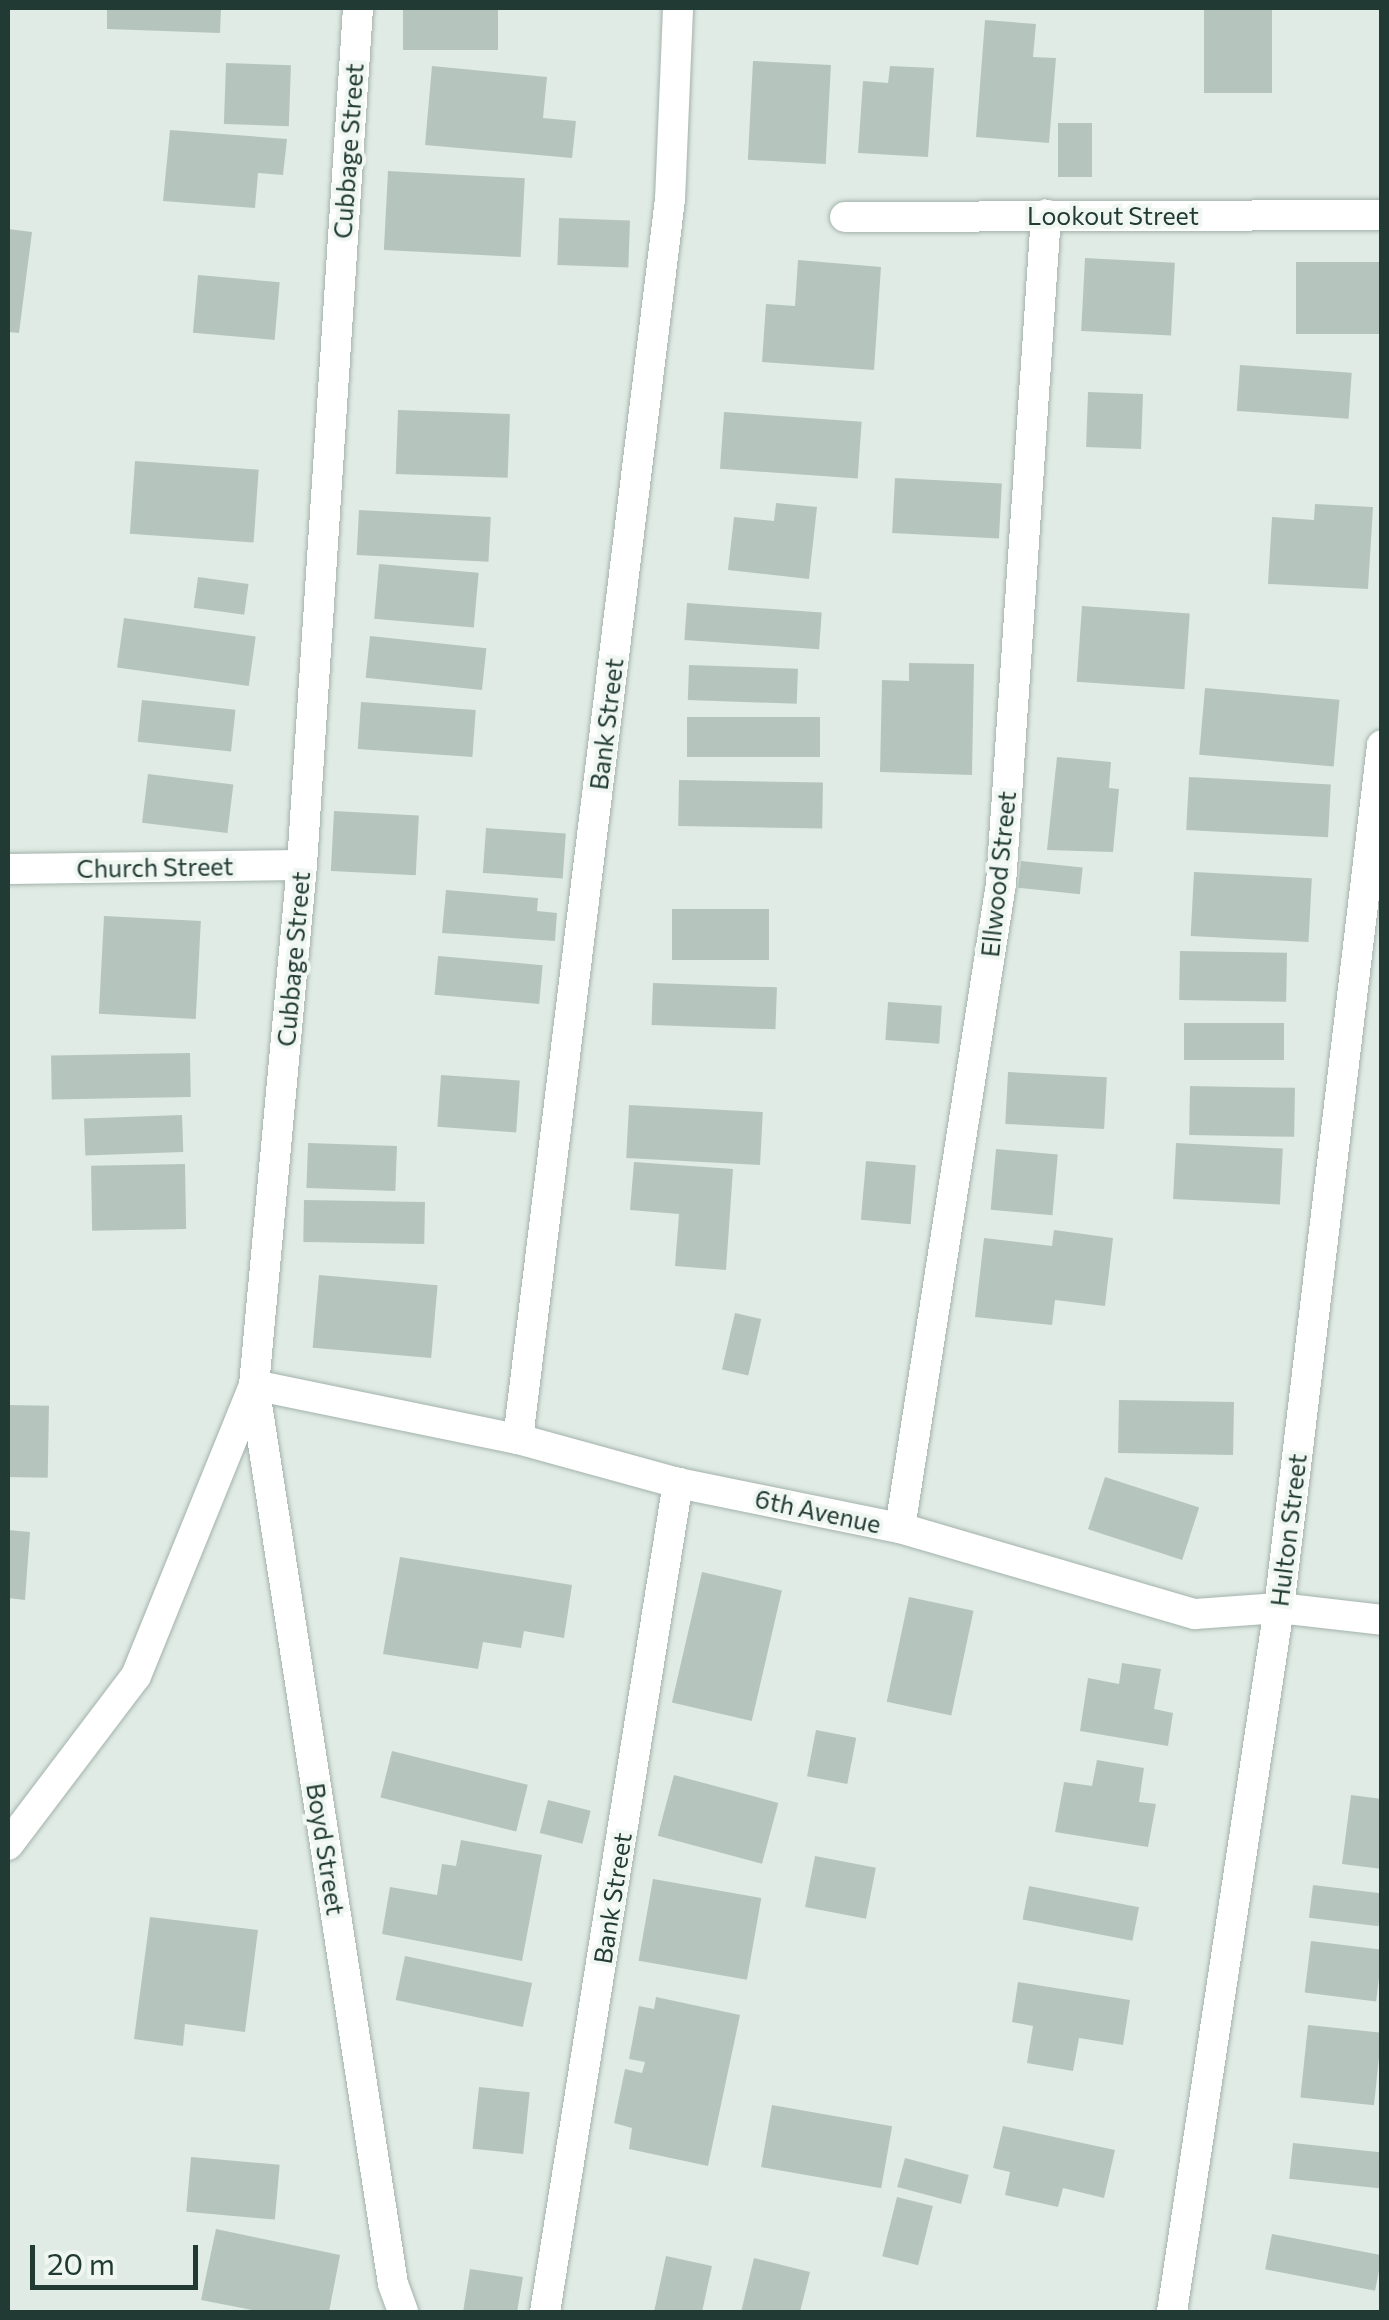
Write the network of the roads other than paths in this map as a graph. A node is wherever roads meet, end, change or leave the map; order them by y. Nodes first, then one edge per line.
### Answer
1 (358, 8) edge
2 (678, 8) edge
3 (1046, 214) junction
4 (1382, 215) edge
5 (845, 217) dead end
6 (1382, 745) edge
7 (302, 865) junction
8 (8, 868) edge
9 (254, 1385) junction
10 (518, 1439) junction
11 (678, 1482) junction
12 (900, 1528) junction
13 (1279, 1608) junction
14 (1382, 1620) edge
15 (8, 1844) edge
16 (403, 2312) edge
17 (545, 2312) edge
18 (1172, 2312) edge

1 - 7 street, Cubbage Street
2 - 10 street, Bank Street
3 - 4 street, Lookout Street
3 - 5 street, Lookout Street
3 - 12 street, Ellwood Street
6 - 13 street, Hulton Street
7 - 8 street, Church Street
7 - 9 street, Cubbage Street
9 - 10 street, 6th Avenue
9 - 15 street, Cubbage Street
9 - 16 street, Boyd Street
10 - 11 street, 6th Avenue
11 - 12 street, 6th Avenue
11 - 17 street, Bank Street
12 - 13 street, 6th Avenue
13 - 14 street, 6th Avenue
13 - 18 street, Hulton Street

